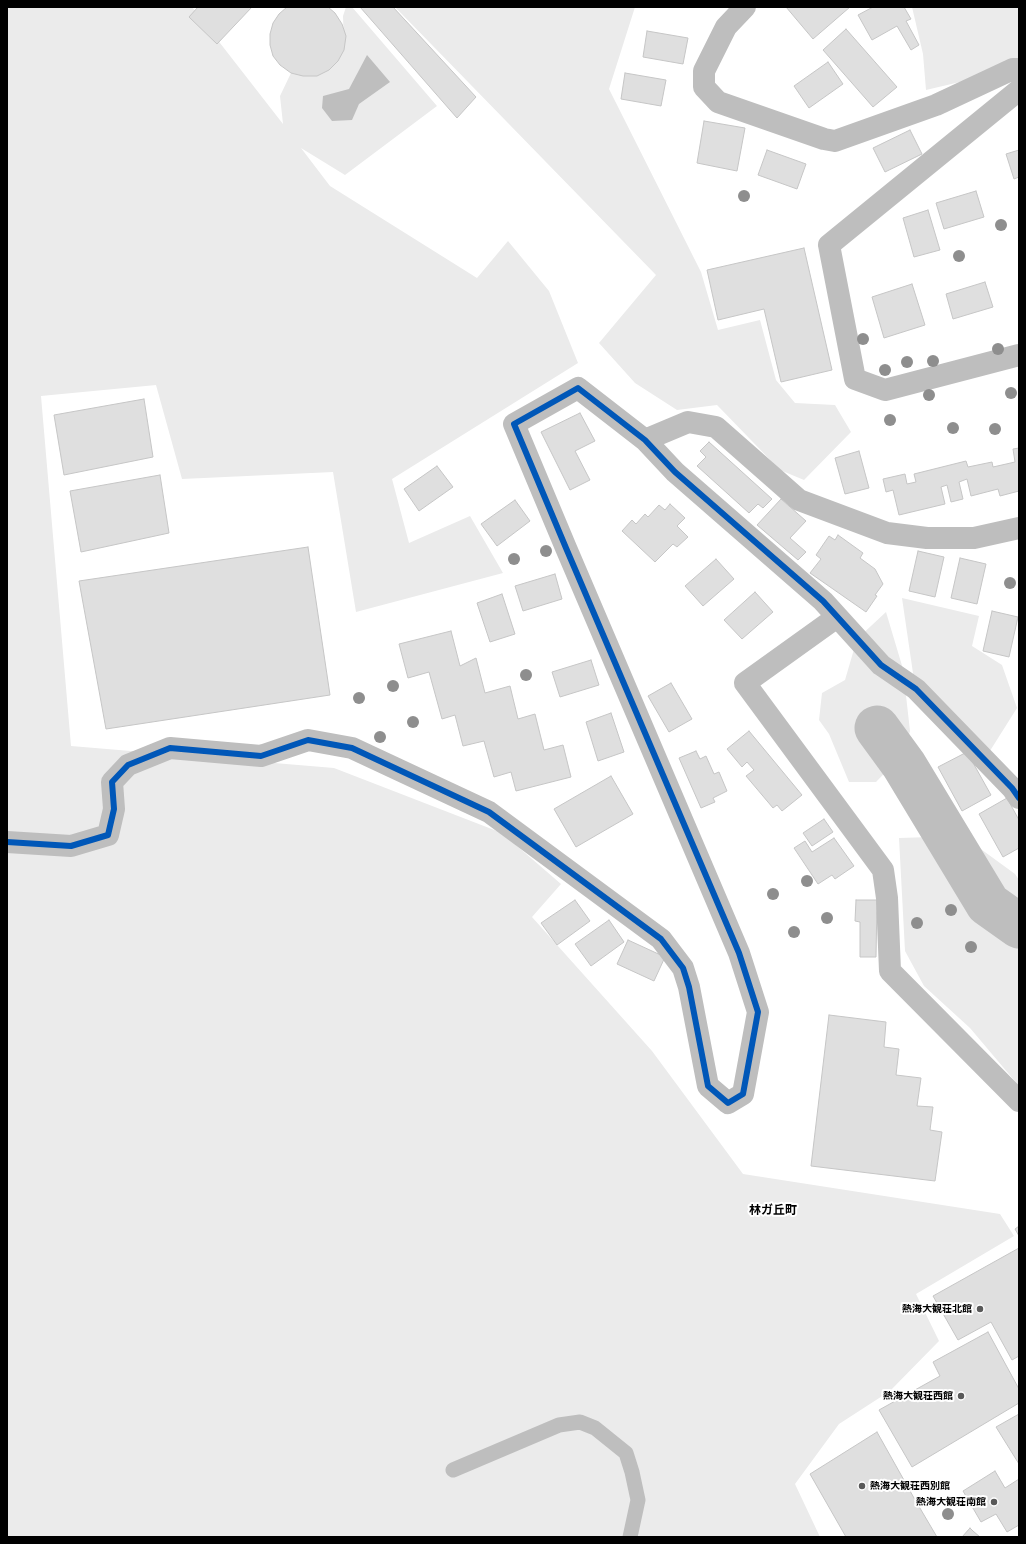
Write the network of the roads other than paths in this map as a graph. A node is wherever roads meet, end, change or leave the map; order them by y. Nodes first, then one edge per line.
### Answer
1 (745, 7) edge
2 (1019, 69) edge
3 (1019, 90) edge
4 (1019, 355) edge
5 (645, 440) junction
6 (1019, 528) edge
7 (837, 617) junction
8 (1019, 798) edge
9 (7, 842) edge
10 (1019, 1101) edge
11 (454, 1470) dead end
12 (630, 1537) edge

1 - 2 street
3 - 4 street
5 - 6 street
5 - 7 street
5 - 9 street
7 - 8 street
7 - 10 street
11 - 12 lane

